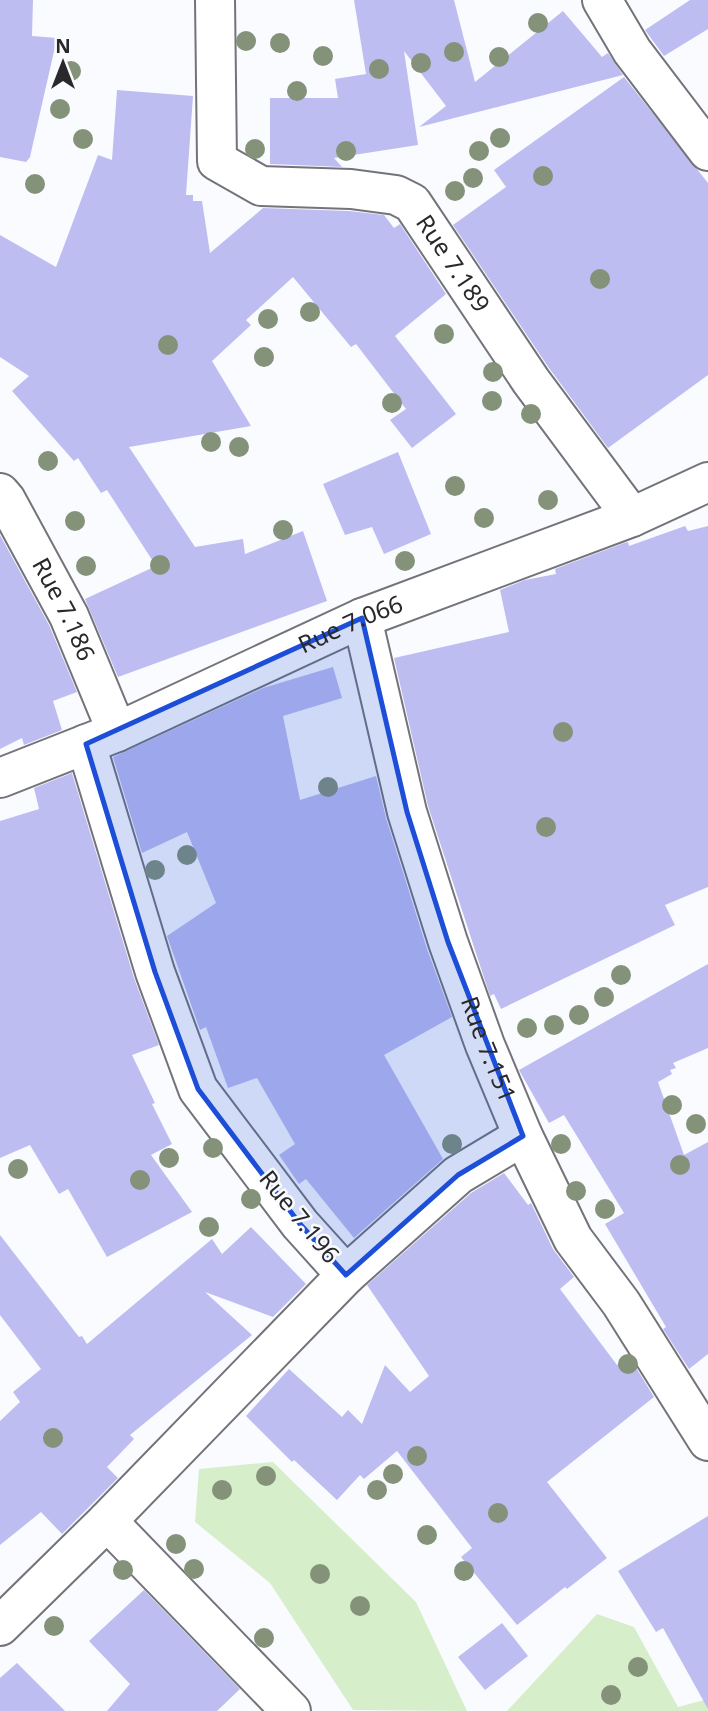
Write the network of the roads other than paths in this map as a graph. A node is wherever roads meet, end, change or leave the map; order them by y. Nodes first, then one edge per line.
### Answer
1 (215, 0) edge
2 (602, 0) edge
3 (708, 151) edge
4 (708, 482) edge
5 (0, 493) edge
6 (632, 517) junction
7 (362, 618) junction
8 (102, 738) junction
9 (0, 778) edge
10 (523, 1136) junction
11 (346, 1275) junction
12 (708, 1441) edge
13 (107, 1521) junction
14 (0, 1626) edge
15 (291, 1711) edge

1 - 6 street, Rue 7.189
2 - 3 street
4 - 6 street, Rue 7.066
5 - 8 street, Rue 7.186
6 - 7 street, Rue 7.066
7 - 8 street, Rue 7.066
7 - 10 street, Rue 7.151
8 - 9 street, Rue 7.066
8 - 11 street, Rue 7.196
10 - 11 street
10 - 12 street, Rue 7.151
11 - 13 street, Rue 7.196
13 - 14 street, Rue 7.196
13 - 15 street

